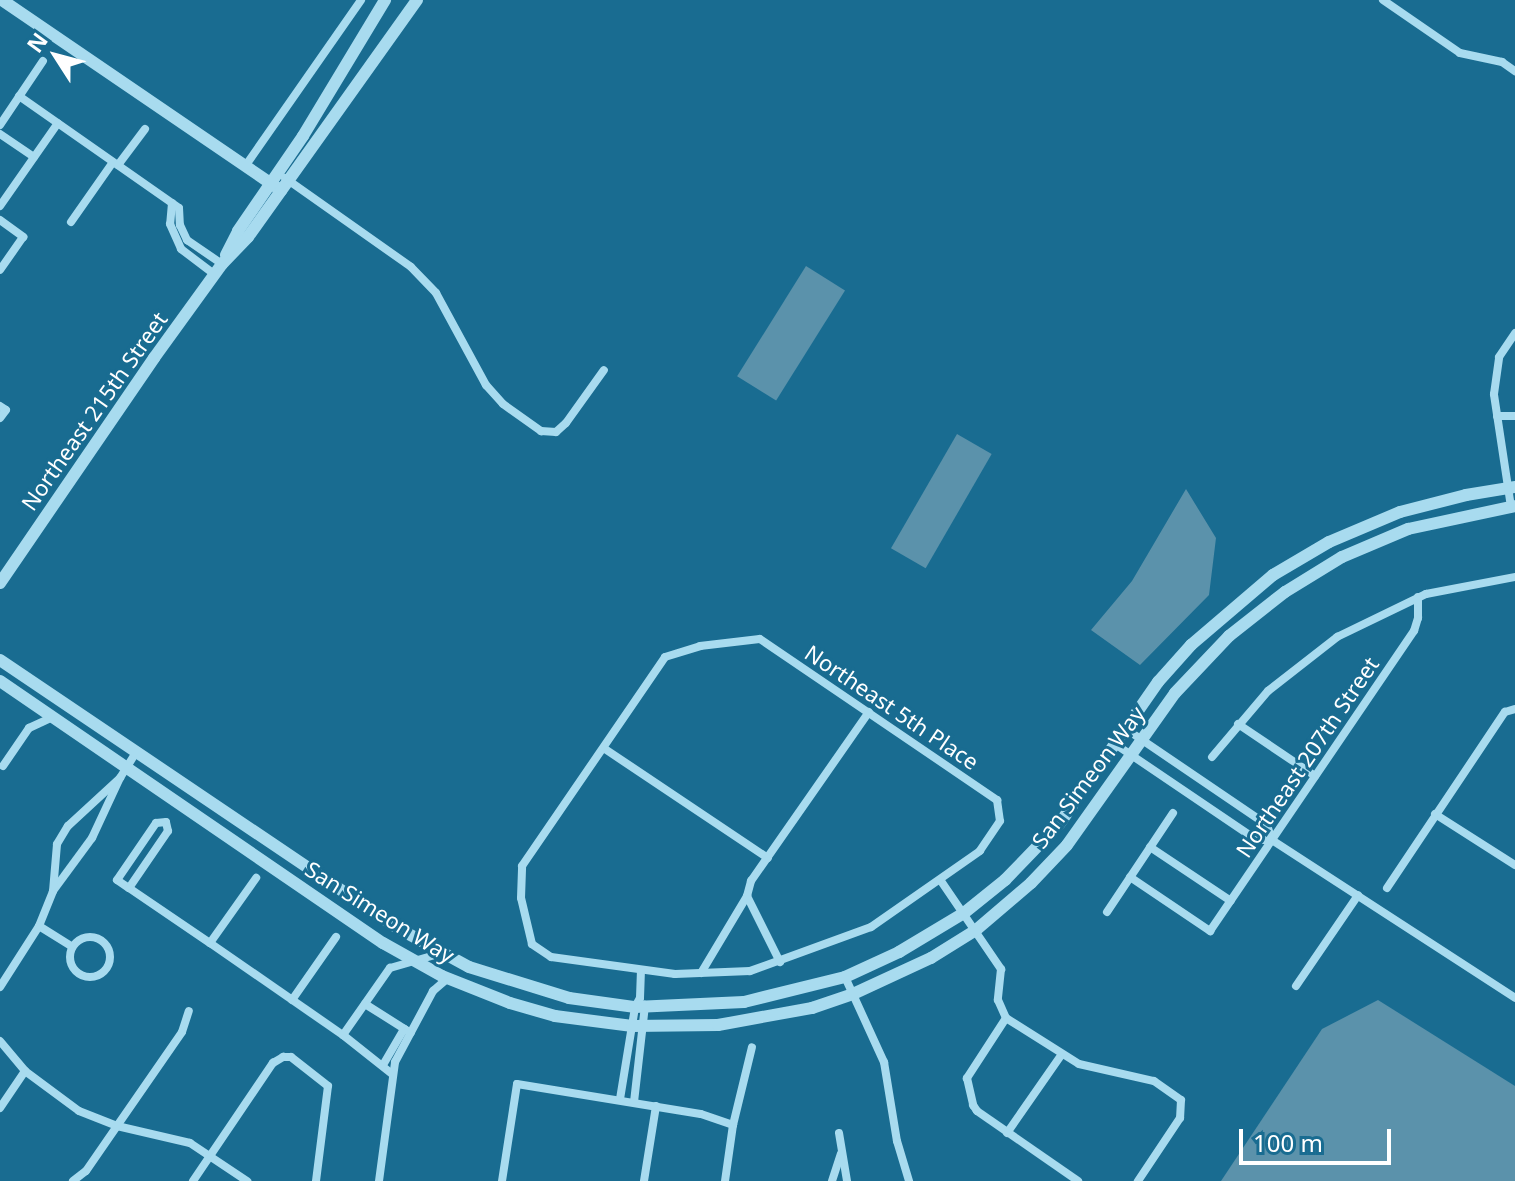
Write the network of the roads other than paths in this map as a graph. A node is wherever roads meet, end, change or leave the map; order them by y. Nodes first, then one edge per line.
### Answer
1 (2, 0) edge
2 (361, 0) edge
3 (385, 0) edge
4 (417, 0) edge
5 (1383, 0) edge
6 (43, 61) dead end
7 (1515, 71) edge
8 (19, 96) junction
9 (58, 123) junction
10 (0, 125) edge
11 (145, 129) dead end
12 (0, 134) edge
13 (34, 157) junction
14 (116, 164) junction
15 (246, 165) junction
16 (280, 182) junction
17 (0, 206) edge
18 (0, 220) edge
19 (71, 222) dead end
20 (1, 268) edge
21 (218, 269) junction
22 (1515, 333) edge
23 (604, 370) dead end
24 (0, 406) edge
25 (1497, 416) junction
26 (1515, 416) edge
27 (0, 418) edge
28 (1511, 487) edge
29 (1513, 506) edge
30 (1515, 577) edge
31 (0, 583) edge
32 (1418, 597) junction
33 (0, 660) edge
34 (0, 681) edge
35 (1515, 709) edge
36 (869, 712) junction
37 (53, 717) junction
38 (1238, 724) junction
39 (1126, 729) junction
40 (1142, 740) junction
41 (1115, 744) junction
42 (605, 749) junction
43 (137, 751) junction
44 (1132, 755) junction
45 (1212, 757) dead end
46 (1, 767) edge
47 (123, 772) junction
48 (1315, 776) junction
49 (1173, 813) dead end
50 (1435, 814) junction
51 (1272, 840) junction
52 (1150, 847) junction
53 (768, 858) junction
54 (1515, 865) edge
55 (1130, 877) junction
56 (256, 878) dead end
57 (941, 881) junction
58 (129, 888) junction
59 (1387, 888) dead end
60 (53, 891) junction
61 (1358, 895) junction
62 (747, 896) junction
63 (1231, 901) junction
64 (1107, 912) dead end
65 (964, 913) junction
66 (39, 926) junction
67 (976, 930) junction
68 (336, 937) dead end
69 (210, 943) junction
70 (72, 947) junction
71 (390, 947) junction
72 (435, 955) junction
73 (411, 959) junction
74 (780, 962) junction
75 (390, 968) junction
76 (433, 971) junction
77 (641, 971) junction
78 (701, 973) junction
79 (845, 977) junction
80 (448, 978) junction
81 (1296, 986) dead end
82 (0, 987) edge
83 (433, 991) junction
84 (853, 994) junction
85 (1515, 998) edge
86 (292, 1000) junction
87 (365, 1004) junction
88 (640, 1004) junction
89 (189, 1011) dead end
90 (1006, 1018) junction
91 (638, 1026) junction
92 (408, 1031) junction
93 (343, 1035) junction
94 (0, 1041) edge
95 (752, 1047) dead end
96 (1062, 1054) junction
97 (383, 1065) junction
98 (25, 1071) junction
99 (392, 1074) junction
100 (620, 1099) junction
101 (634, 1102) junction
102 (656, 1106) junction
103 (0, 1108) edge
104 (733, 1125) junction
105 (117, 1126) junction
106 (839, 1133) dead end
107 (1007, 1133) junction
108 (841, 1153) junction
109 (210, 1155) junction
110 (73, 1181) edge
111 (193, 1181) edge
112 (247, 1181) edge
113 (316, 1181) edge
114 (379, 1181) edge
115 (502, 1181) edge
116 (644, 1181) edge
117 (725, 1181) edge
118 (832, 1181) edge
119 (847, 1181) edge
120 (909, 1181) edge
121 (1078, 1181) edge
122 (1138, 1181) edge

1 - 15 street
2 - 15 street
3 - 16 street, Northeast 215th Street
4 - 16 street, Northeast 215th Street
5 - 7 street
6 - 8 street
8 - 9 street
8 - 10 street
9 - 13 street
9 - 14 street
11 - 14 street
12 - 13 street
13 - 17 street
14 - 19 street
14 - 21 street
15 - 16 street
16 - 21 street, Northeast 215th Street
16 - 23 street
18 - 20 street
21 - 31 street, Northeast 215th Street
22 - 25 street
24 - 27 street
25 - 26 street
25 - 28 street
28 - 29 street
28 - 39 street, San Simeon Way
29 - 40 street, San Simeon Way
30 - 32 street
32 - 38 street
32 - 48 street, Northeast 207th Street
33 - 43 street, San Simeon Way
34 - 37 street, San Simeon Way
35 - 50 street
36 - 42 street, Northeast 5th Place
36 - 53 street
36 - 57 street, Northeast 5th Place
37 - 46 street
37 - 47 street, San Simeon Way
38 - 45 street
38 - 48 street
39 - 40 street
39 - 41 street, San Simeon Way
40 - 44 street, San Simeon Way
40 - 51 street
41 - 44 street
41 - 65 street, San Simeon Way
42 - 53 street
42 - 77 street, Northeast 5th Place
43 - 47 street
43 - 72 street, San Simeon Way
44 - 51 street
44 - 67 street, San Simeon Way
47 - 60 street
47 - 60 street
47 - 71 street, San Simeon Way
48 - 51 street, Northeast 207th Street
49 - 52 street
50 - 54 street
50 - 59 street
51 - 61 street
51 - 63 street, Northeast 207th Street
52 - 55 street
52 - 63 street
53 - 62 street
55 - 63 street, Northeast 207th Street
55 - 64 street
56 - 69 street
57 - 65 street
57 - 74 street, Northeast 5th Place
58 - 58 street
58 - 69 street
60 - 66 street
61 - 81 street
61 - 85 street
62 - 74 street
62 - 78 street
65 - 67 street
65 - 79 street, San Simeon Way
66 - 70 street
66 - 82 street
67 - 84 street, San Simeon Way
67 - 90 street
68 - 86 street
69 - 86 street
70 - 70 street
71 - 73 street, San Simeon Way
71 - 75 street
72 - 73 street
72 - 76 street
72 - 88 street, San Simeon Way
73 - 75 street
73 - 76 street, San Simeon Way
74 - 78 street, Northeast 5th Place
75 - 87 street
76 - 80 street, San Simeon Way
76 - 83 street
77 - 78 street, Northeast 5th Place
77 - 88 street
79 - 84 street
79 - 88 street, San Simeon Way
80 - 83 street
80 - 91 street, San Simeon Way
83 - 92 street
84 - 91 street, San Simeon Way
84 - 120 street
86 - 93 street
87 - 92 street
87 - 93 street
88 - 91 street
89 - 105 street
90 - 96 street
90 - 107 street
91 - 100 street
91 - 101 street
92 - 97 street
92 - 99 street
93 - 97 street
94 - 98 street
95 - 104 street
96 - 107 street
96 - 122 street
97 - 99 street
98 - 103 street
98 - 105 street
99 - 114 street
100 - 101 street
100 - 115 street
101 - 102 street
102 - 104 street
102 - 116 street
104 - 117 street
105 - 109 street
105 - 110 street
106 - 108 street
107 - 121 street
108 - 118 street
108 - 119 street
109 - 111 street
109 - 112 street
109 - 113 street

